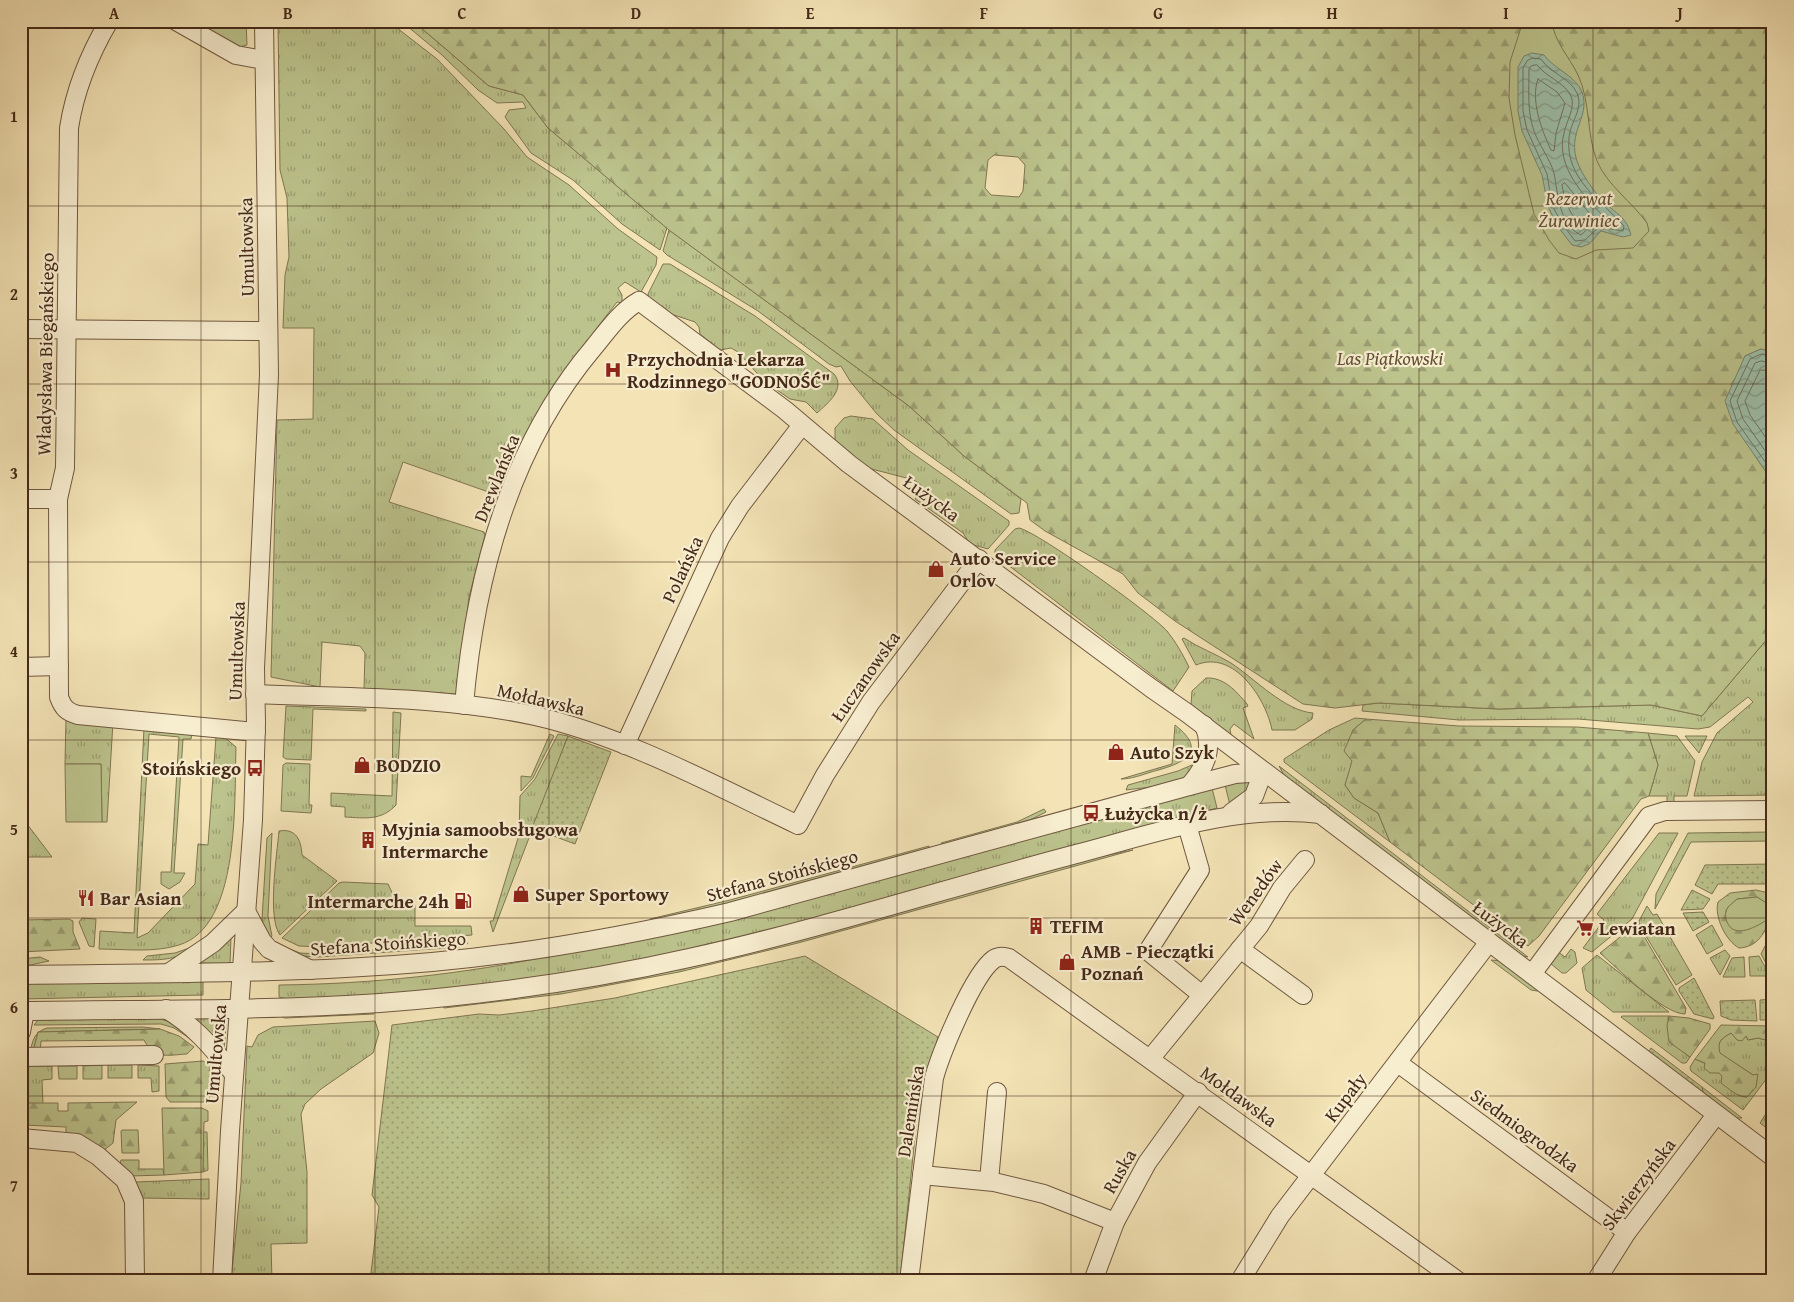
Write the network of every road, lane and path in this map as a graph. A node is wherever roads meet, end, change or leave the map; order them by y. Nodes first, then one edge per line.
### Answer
1 (109, 21) edge
2 (176, 21) edge
3 (264, 21) edge
4 (264, 60) junction
5 (639, 301) joint
6 (21, 329) edge
7 (66, 329) junction
8 (268, 331) junction
9 (802, 425) junction
10 (21, 499) edge
11 (58, 499) junction
12 (979, 559) junction
13 (59, 666) junction
14 (21, 667) edge
15 (255, 694) junction
16 (464, 705) junction
17 (1204, 726) junction
18 (256, 732) junction
19 (625, 745) junction
20 (1264, 772) junction
21 (1189, 786) junction
22 (1773, 810) edge
23 (1322, 814) junction
24 (1226, 816) junction
25 (798, 825) joint
26 (1187, 825) junction
27 (1305, 860) dead end
28 (246, 911) junction
29 (1489, 942) junction
30 (1240, 949) junction
31 (992, 961) joint
32 (311, 970) junction
33 (170, 972) junction
34 (242, 973) junction
35 (1532, 974) junction
36 (21, 975) edge
37 (1202, 995) junction
38 (1303, 995) dead end
39 (240, 1008) junction
40 (166, 1009) junction
41 (23, 1011) edge
42 (21, 1032) edge
43 (154, 1055) dead end
44 (21, 1057) edge
45 (1150, 1059) junction
46 (1398, 1063) junction
47 (234, 1074) junction
48 (997, 1092) dead end
49 (1198, 1092) junction
50 (1716, 1115) junction
51 (21, 1138) edge
52 (1773, 1157) edge
53 (922, 1175) junction
54 (1311, 1176) junction
55 (989, 1182) junction
56 (1115, 1222) junction
57 (1628, 1232) junction
58 (135, 1281) edge
59 (222, 1281) edge
60 (909, 1281) edge
61 (1093, 1281) edge
62 (1240, 1281) edge
63 (1458, 1281) edge
64 (1596, 1281) edge

1 - 7 street, Władysława Biegańskiego
2 - 4 street
3 - 4 street, Umultowska
4 - 8 street, Umultowska
5 - 9 street, Łużycka
5 - 16 street, Drewlańska
6 - 7 street
7 - 8 street
7 - 11 street, Władysława Biegańskiego
8 - 15 street, Umultowska
9 - 12 street, Łużycka
9 - 19 street, Polańska
10 - 11 street
11 - 13 street, Władysława Biegańskiego
12 - 17 street, Łużycka
12 - 25 street, Łuczanowska
13 - 14 street
13 - 18 street, Władysława Biegańskiego
15 - 16 street, Mołdawska
15 - 18 street, Umultowska
16 - 19 street, Mołdawska
17 - 20 street, Łużycka
17 - 21 street
18 - 28 street, Umultowska
19 - 25 street, Mołdawska
20 - 21 street, Stefana Stoińskiego
20 - 23 street, Łużycka
20 - 24 street
21 - 32 street, Stefana Stoińskiego
22 - 35 street
23 - 24 street
23 - 29 street, Łużycka
24 - 26 street
26 - 37 street
26 - 39 street
27 - 30 street, Wenedów
28 - 32 street
28 - 33 street
28 - 34 street, Umultowska
29 - 35 street, Łużycka
29 - 46 street, Kupały
30 - 37 street, Wenedów
30 - 38 street, Wenedów
31 - 45 street, Mołdawska
31 - 53 street, Dalemińska
32 - 34 street, Stefana Stoińskiego
33 - 34 street, Stefana Stoińskiego
33 - 36 street, Stefana Stoińskiego
34 - 39 street, Umultowska
35 - 50 street, Łużycka
37 - 45 street, Wenedów
39 - 40 street
39 - 47 street, Umultowska
40 - 41 street
40 - 47 street
41 - 42 street
43 - 44 street
45 - 49 street, Mołdawska
46 - 54 street, Kupały
46 - 57 street, Siedmiogrodzka
47 - 59 street, Umultowska
48 - 55 street
49 - 54 street, Mołdawska
49 - 56 street, Ruska
50 - 52 street, Łużycka
50 - 57 street, Skwierzyńska
51 - 58 street
53 - 55 street
53 - 60 street, Dalemińska
54 - 62 street, Kupały
54 - 63 street, Mołdawska
55 - 56 street
56 - 61 street, Ruska
57 - 64 street, Skwierzyńska

